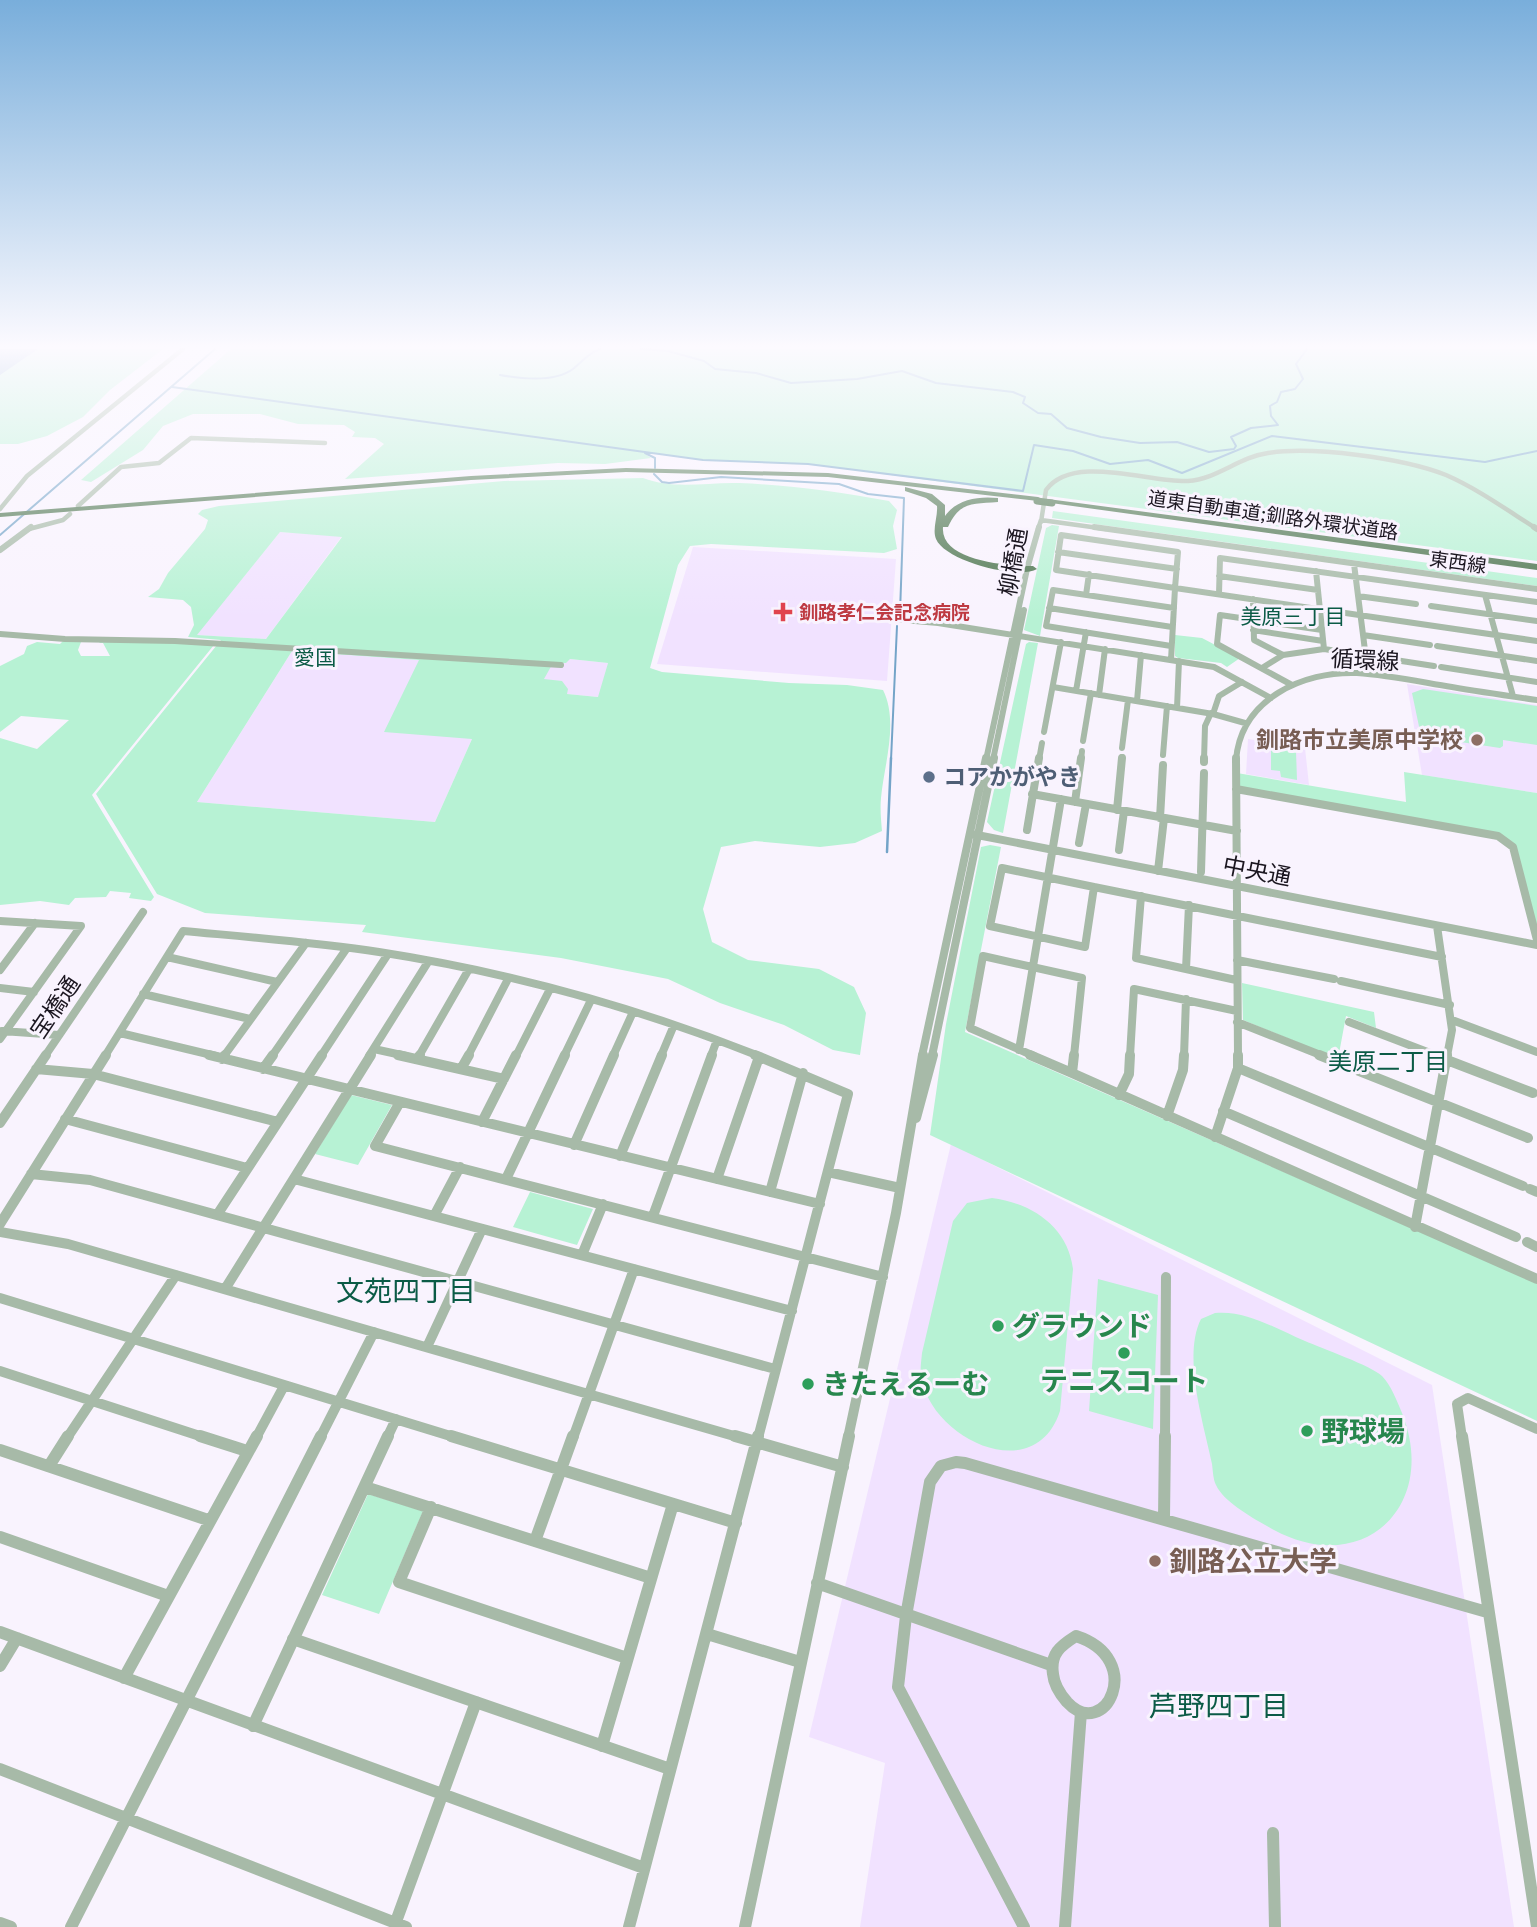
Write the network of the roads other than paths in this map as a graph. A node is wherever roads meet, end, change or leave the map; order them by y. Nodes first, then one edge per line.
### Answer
1 (72, 439) edge
2 (190, 439) edge
3 (216, 439) edge
4 (325, 443) dead end
5 (827, 478) junction
6 (1038, 501) junction
7 (1051, 503) junction
8 (78, 506) dead end
9 (0, 509) edge
10 (43, 513) junction
11 (70, 514) dead end
12 (0, 516) edge
13 (1041, 520) junction
14 (1537, 529) edge
15 (0, 550) edge
16 (1058, 552) junction
17 (1354, 564) junction
18 (1029, 568) junction
19 (1537, 568) edge
20 (1177, 569) junction
21 (1317, 572) junction
22 (1089, 574) junction
23 (1219, 576) junction
24 (1355, 577) junction
25 (1176, 587) junction
26 (1537, 589) edge
27 (1318, 590) junction
28 (1219, 594) junction
29 (1086, 595) junction
30 (1357, 596) junction
31 (1485, 596) junction
32 (1253, 599) junction
33 (1537, 602) edge
34 (1416, 604) dead end
35 (1431, 606) dead end
36 (1049, 608) junction
37 (1174, 608) junction
38 (1320, 609) junction
39 (1490, 614) junction
40 (1360, 615) junction
41 (880, 618) dead end
42 (1253, 620) junction
43 (1537, 621) edge
44 (1172, 626) junction
45 (1253, 630) junction
46 (1322, 630) junction
47 (1086, 632) junction
48 (0, 634) edge
49 (1016, 635) junction
50 (1363, 635) junction
51 (1496, 635) junction
52 (1323, 641) junction
53 (1537, 641) edge
54 (1061, 642) junction
55 (1083, 646) junction
56 (1171, 646) junction
57 (1105, 649) junction
58 (1324, 649) junction
59 (1141, 655) junction
60 (1283, 655) junction
61 (1366, 656) junction
62 (1501, 656) junction
63 (1171, 660) junction
64 (1179, 661) junction
65 (1537, 661) edge
66 (561, 665) dead end
67 (1262, 668) junction
68 (1368, 674) junction
69 (1508, 678) junction
70 (1242, 682) junction
71 (1537, 682) edge
72 (1292, 685) junction
73 (1053, 687) junction
74 (1076, 691) junction
75 (1095, 694) junction
76 (1513, 696) junction
77 (1270, 698) junction
78 (1128, 700) junction
79 (1537, 700) edge
80 (1138, 701) junction
81 (1167, 706) junction
82 (1177, 708) junction
83 (1212, 714) junction
84 (1245, 723) junction
85 (1044, 732) dead end
86 (1083, 741) dead end
87 (1042, 743) dead end
88 (1122, 748) dead end
89 (1082, 751) dead end
90 (1163, 755) dead end
91 (1122, 757) dead end
92 (1204, 762) dead end
93 (1163, 765) dead end
94 (1204, 773) dead end
95 (1236, 789) junction
96 (1032, 794) junction
97 (1061, 799) junction
98 (1075, 802) junction
99 (1086, 804) junction
100 (1121, 810) junction
101 (1162, 818) junction
102 (1203, 825) junction
103 (1027, 830) dead end
104 (1237, 831) junction
105 (973, 835) junction
106 (1079, 843) dead end
107 (1052, 850) junction
108 (1119, 850) dead end
109 (1158, 871) junction
110 (1201, 872) dead end
111 (1048, 877) junction
112 (1094, 886) junction
113 (1237, 887) junction
114 (1141, 896) junction
115 (1189, 905) junction
116 (142, 912) dead end
117 (1237, 915) junction
118 (0, 921) edge
119 (35, 923) junction
120 (1437, 926) junction
121 (1038, 937) junction
122 (306, 943) junction
123 (1537, 943) edge
124 (347, 948) junction
125 (388, 954) junction
126 (167, 957) junction
127 (1442, 957) junction
128 (1237, 960) junction
129 (428, 962) junction
130 (1033, 966) junction
131 (468, 969) junction
132 (1186, 969) junction
133 (0, 970) edge
134 (509, 979) junction
135 (1236, 980) junction
136 (277, 982) junction
137 (0, 988) edge
138 (550, 989) junction
139 (34, 992) junction
140 (143, 994) junction
141 (1186, 999) junction
142 (591, 1000) junction
143 (1450, 1004) junction
144 (1237, 1011) junction
145 (633, 1012) junction
146 (250, 1019) junction
147 (1452, 1020) junction
148 (1237, 1022) junction
149 (1349, 1022) dead end
150 (674, 1026) junction
151 (3, 1031) edge
152 (120, 1033) junction
153 (59, 1035) junction
154 (0, 1039) edge
155 (716, 1040) junction
156 (374, 1049) junction
157 (1019, 1050) junction
158 (1537, 1052) edge
159 (759, 1057) junction
160 (222, 1059) junction
161 (417, 1059) junction
162 (1447, 1060) junction
163 (1238, 1068) junction
164 (36, 1069) junction
165 (263, 1069) junction
166 (461, 1069) junction
167 (803, 1073) junction
168 (93, 1074) junction
169 (1072, 1074) junction
170 (305, 1079) junction
171 (504, 1080) junction
172 (349, 1089) junction
173 (1533, 1093) dead end
174 (1119, 1095) junction
175 (400, 1102) junction
176 (1438, 1102) junction
177 (1223, 1111) junction
178 (1167, 1116) junction
179 (65, 1119) junction
180 (278, 1122) junction
181 (482, 1122) junction
182 (0, 1123) edge
183 (528, 1133) junction
184 (1215, 1137) junction
185 (1534, 1141) edge
186 (574, 1145) junction
187 (1432, 1148) junction
188 (620, 1156) junction
189 (460, 1167) junction
190 (247, 1168) junction
191 (670, 1168) junction
192 (828, 1172) junction
193 (31, 1174) junction
194 (293, 1179) junction
195 (506, 1179) junction
196 (717, 1180) junction
197 (900, 1188) junction
198 (1530, 1189) edge
199 (770, 1192) junction
200 (1422, 1197) junction
201 (603, 1204) junction
202 (820, 1204) junction
203 (217, 1215) junction
204 (434, 1216) junction
205 (653, 1216) junction
206 (0, 1224) edge
207 (1415, 1227) junction
208 (262, 1228) junction
209 (482, 1229) junction
210 (0, 1233) edge
211 (1516, 1237) dead end
212 (582, 1255) junction
213 (806, 1255) junction
214 (634, 1269) junction
215 (176, 1275) junction
216 (883, 1277) junction
217 (1166, 1277) dead end
218 (1537, 1279) edge
219 (458, 1281) junction
220 (225, 1289) junction
221 (0, 1298) edge
222 (792, 1311) junction
223 (614, 1324) junction
224 (374, 1332) junction
225 (134, 1340) junction
226 (427, 1347) junction
227 (775, 1368) junction
228 (0, 1371) edge
229 (284, 1386) junction
230 (589, 1394) junction
231 (90, 1401) junction
232 (338, 1402) junction
233 (396, 1419) junction
234 (1537, 1429) edge
235 (756, 1442) junction
236 (0, 1450) edge
237 (247, 1451) junction
238 (49, 1466) junction
239 (843, 1467) junction
240 (562, 1469) junction
241 (365, 1486) junction
242 (673, 1504) junction
243 (431, 1507) junction
244 (1164, 1518) junction
245 (208, 1520) junction
246 (736, 1523) junction
247 (0, 1537) edge
248 (535, 1541) junction
249 (651, 1578) junction
250 (817, 1583) junction
251 (168, 1596) junction
252 (1487, 1612) junction
253 (906, 1616) junction
254 (0, 1632) edge
255 (707, 1634) junction
256 (18, 1638) junction
257 (293, 1639) junction
258 (627, 1658) junction
259 (800, 1662) junction
260 (1051, 1665) junction
261 (0, 1667) edge
262 (124, 1678) junction
263 (186, 1702) junction
264 (476, 1702) junction
265 (1081, 1712) junction
266 (253, 1726) junction
267 (602, 1746) junction
268 (0, 1769) edge
269 (670, 1769) junction
270 (442, 1796) junction
271 (126, 1819) junction
272 (1273, 1833) dead end
273 (1532, 1867) edge
274 (644, 1868) junction
275 (0, 1923) edge
276 (398, 1926) edge
277 (11, 1927) edge
278 (71, 1927) edge
279 (629, 1927) edge
280 (745, 1927) edge
281 (1024, 1927) edge
282 (1065, 1927) edge
283 (1275, 1927) edge
284 (1537, 1927) edge

1 - 9 street
2 - 8 street
3 - 4 street
5 - 6 highway
5 - 10 highway
5 - 18 highway
6 - 7 highway, bridge
6 - 10 highway
6 - 18 highway
7 - 19 highway, 道東自動車道;釧路外環状道路
7 - 19 highway, 道東自動車道;釧路外環状道路
10 - 12 highway
11 - 15 street
13 - 14 street, 柳橋通
13 - 17 street, 東西線
13 - 18 street, 柳橋通
16 - 20 street
16 - 20 street
16 - 22 street
17 - 24 street
17 - 26 street, 東西線
18 - 49 street, 柳橋通
20 - 25 street
21 - 23 street
21 - 24 street
21 - 27 street
22 - 25 street
22 - 29 street
23 - 27 street
23 - 28 street
24 - 30 street
24 - 31 street
25 - 28 street
25 - 37 street
27 - 38 street
28 - 32 street
29 - 36 street
29 - 37 street
30 - 34 street
30 - 40 street
31 - 33 street
31 - 39 street
32 - 38 street
32 - 42 street
35 - 39 street
36 - 44 street
36 - 47 street
37 - 44 street
38 - 40 street
38 - 46 street
39 - 43 street
39 - 51 street
40 - 50 street
40 - 51 street
41 - 49 street
42 - 45 street
42 - 46 street
42 - 67 street
44 - 56 street
45 - 52 street
45 - 60 street
46 - 52 street
47 - 55 street
47 - 56 street
48 - 66 street
49 - 54 street
49 - 105 street, 柳橋通
50 - 61 street
50 - 62 street
51 - 53 street
51 - 62 street
52 - 58 street
54 - 55 street
54 - 73 street
55 - 57 street
55 - 74 street
56 - 63 street
57 - 59 street
57 - 75 street
58 - 60 street
58 - 61 street
59 - 63 street
59 - 80 street
60 - 67 street
61 - 68 street
61 - 69 street
62 - 65 street
62 - 69 street
63 - 64 street
64 - 70 street
64 - 82 street
67 - 72 street
68 - 72 street, 循環線
68 - 76 street, 循環線
69 - 71 street
69 - 76 street
70 - 77 street
70 - 83 street
72 - 77 street, 循環線
73 - 74 street
73 - 85 street
74 - 75 street
75 - 78 street
75 - 86 street
76 - 79 street, 循環線
77 - 84 street, 循環線
78 - 80 street
78 - 88 street
80 - 81 street
81 - 82 street
81 - 90 street
82 - 83 street
83 - 84 street
83 - 92 street
84 - 95 street
87 - 96 street
89 - 98 street
91 - 100 street
93 - 101 street
94 - 102 street
95 - 104 street
95 - 123 street
96 - 97 street
96 - 103 street
97 - 98 street
97 - 107 street
98 - 99 street
99 - 100 street
99 - 106 street
100 - 101 street
100 - 108 street
101 - 102 street
101 - 109 street
102 - 104 street
102 - 110 street
104 - 113 street
105 - 107 street, 中央通
105 - 197 street, 柳橋通
107 - 109 street, 中央通
107 - 111 street
109 - 113 street, 中央通
111 - 112 street
111 - 121 street
111 - 121 street
112 - 114 street
112 - 121 street
113 - 117 street
113 - 120 street, 中央通
114 - 115 street
114 - 132 street
115 - 117 street
115 - 132 street
116 - 153 street, 宝橋通
117 - 127 street
117 - 128 street
118 - 119 street
119 - 133 street
119 - 139 street
120 - 123 street, 中央通
120 - 127 street
121 - 130 street
122 - 124 street
122 - 126 street
122 - 136 street
124 - 125 street
124 - 165 street
125 - 129 street
125 - 170 street
126 - 136 street
126 - 140 street
127 - 143 street
128 - 135 street
128 - 143 street
129 - 131 street
129 - 156 street
130 - 157 street
130 - 157 street
130 - 169 street
131 - 134 street
131 - 161 street
132 - 135 street
134 - 138 street
134 - 166 street
135 - 144 street
136 - 146 street
137 - 139 street
138 - 142 street
138 - 171 street
139 - 151 street
140 - 146 street
140 - 152 street
141 - 144 street
141 - 174 street
141 - 178 street
142 - 145 street
142 - 183 street
143 - 147 street
144 - 148 street
145 - 150 street
145 - 186 street
146 - 160 street
147 - 158 street
147 - 162 street
148 - 163 street
148 - 176 street
149 - 162 street
150 - 155 street
150 - 188 street
151 - 153 street
151 - 154 street
152 - 160 street
152 - 168 street
153 - 164 street, 宝橋通
155 - 159 street
155 - 191 street
156 - 161 street
156 - 172 street
157 - 169 street
159 - 167 street
159 - 196 street
160 - 165 street
161 - 166 street
162 - 173 street
162 - 176 street
163 - 177 street
163 - 187 street
164 - 168 street
164 - 182 street, 宝橋通
165 - 170 street
166 - 171 street
167 - 192 street
167 - 199 street
168 - 179 street
168 - 180 street
169 - 174 street
170 - 172 street
170 - 180 street
171 - 181 street
172 - 175 street
172 - 194 street
174 - 178 street
175 - 181 street
175 - 189 street
176 - 185 street
176 - 187 street
177 - 184 street
177 - 200 street
178 - 184 street
179 - 190 street
179 - 193 street
180 - 190 street
181 - 183 street
183 - 186 street
183 - 195 street
184 - 207 street
186 - 188 street
187 - 198 street
187 - 200 street
188 - 191 street
189 - 195 street
189 - 204 street
190 - 203 street
191 - 196 street
191 - 205 street
192 - 197 street
192 - 202 street
193 - 203 street
193 - 206 street
194 - 204 street
194 - 208 street
195 - 201 street
196 - 199 street
197 - 216 street, 柳橋通
199 - 202 street
200 - 207 street
200 - 211 street
201 - 205 street
201 - 212 street
202 - 213 street
203 - 208 street
204 - 209 street
205 - 213 street
207 - 218 street
208 - 219 street
208 - 220 street
209 - 212 street
209 - 219 street
210 - 215 street
212 - 214 street
213 - 216 street
213 - 222 street
214 - 222 street
214 - 223 street
215 - 220 street
215 - 225 street
216 - 239 street, 柳橋通
217 - 244 street
219 - 223 street
219 - 226 street
220 - 224 street
221 - 225 street
222 - 227 street
223 - 227 street
223 - 230 street
224 - 226 street
224 - 232 street
225 - 229 street
225 - 231 street
226 - 230 street
227 - 235 street
228 - 231 street
229 - 232 street
229 - 237 street
230 - 235 street
230 - 240 street
231 - 237 street
231 - 238 street
232 - 233 street
232 - 263 street
233 - 240 street
233 - 241 street
234 - 252 street
235 - 239 street
235 - 246 street
236 - 238 street
237 - 245 street
238 - 245 street
239 - 250 street, 柳橋通
240 - 242 street
240 - 248 street
241 - 243 street
241 - 257 street
242 - 246 street
242 - 249 street
243 - 248 street
243 - 258 street
244 - 252 street
244 - 253 street
245 - 251 street
246 - 255 street
247 - 251 street
248 - 249 street
249 - 258 street
250 - 253 street
250 - 259 street, 柳橋通
251 - 262 street
252 - 273 street
253 - 260 street
253 - 281 street
254 - 256 street
255 - 259 street
255 - 269 street
256 - 261 street
256 - 262 street
257 - 264 street
257 - 266 street
258 - 267 street
259 - 280 street, 柳橋通
260 - 265 street
260 - 265 street
262 - 263 street
263 - 266 street
263 - 271 street
264 - 267 street
264 - 270 street
265 - 282 street
266 - 270 street
267 - 269 street
268 - 271 street
269 - 274 street
270 - 274 street
270 - 276 street
271 - 276 street
271 - 278 street
272 - 283 street
273 - 284 street
274 - 279 street
275 - 277 street

